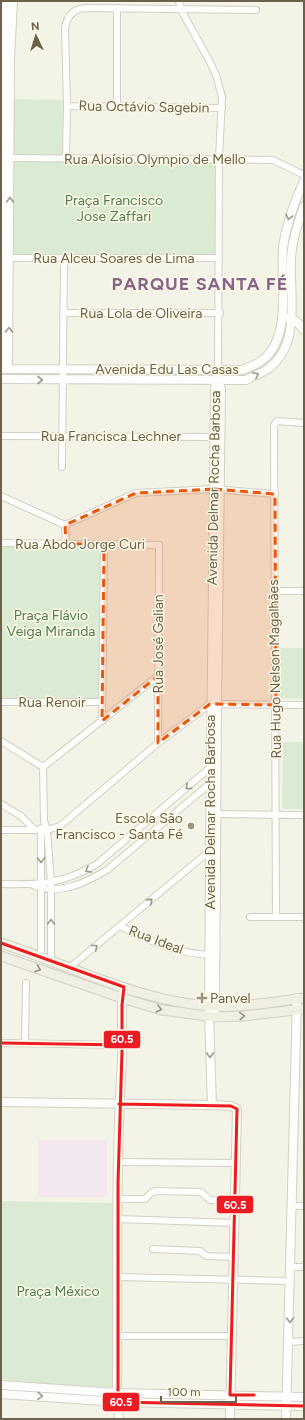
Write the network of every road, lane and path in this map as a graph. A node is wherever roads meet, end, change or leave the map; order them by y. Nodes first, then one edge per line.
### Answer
1 (179, 1) edge
2 (7, 4) edge
3 (117, 8) junction
4 (181, 10) junction
5 (256, 10) dead end
6 (5, 60) edge
7 (67, 106) junction
8 (117, 106) junction
9 (222, 108) junction
10 (5, 113) edge
11 (5, 158) edge
12 (66, 158) junction
13 (219, 159) junction
14 (304, 175) edge
15 (304, 181) edge
16 (304, 206) edge
17 (289, 239) junction
18 (10, 258) junction
19 (64, 258) junction
20 (218, 258) junction
21 (4, 288) edge
22 (63, 312) junction
23 (220, 313) junction
24 (283, 317) junction
25 (292, 319) junction
26 (304, 330) edge
27 (3, 369) edge
28 (63, 370) junction
29 (218, 370) junction
30 (1, 379) edge
31 (63, 380) junction
32 (218, 381) junction
33 (304, 423) edge
34 (1, 436) edge
35 (62, 436) junction
36 (218, 437) junction
37 (62, 467) dead end
38 (217, 489) junction
39 (275, 494) junction
40 (1, 496) edge
41 (65, 526) junction
42 (1, 543) edge
43 (66, 544) junction
44 (104, 544) junction
45 (158, 545) joint
46 (274, 591) junction
47 (304, 591) edge
48 (158, 676) junction
49 (1, 702) edge
50 (102, 702) junction
51 (214, 704) junction
52 (276, 705) junction
53 (304, 705) edge
54 (102, 721) junction
55 (1, 741) edge
56 (158, 743) junction
57 (217, 761) junction
58 (43, 767) junction
59 (211, 768) junction
60 (214, 780) junction
61 (172, 801) junction
62 (1, 804) edge
63 (179, 809) junction
64 (213, 814) junction
65 (277, 814) junction
66 (304, 815) edge
67 (44, 821) junction
68 (1, 830) edge
69 (38, 830) junction
70 (47, 830) junction
71 (217, 844) junction
72 (118, 847) junction
73 (210, 851) junction
74 (124, 855) junction
75 (1, 884) edge
76 (41, 886) junction
77 (51, 886) junction
78 (276, 916) junction
79 (250, 917) dead end
80 (304, 917) edge
81 (120, 926) junction
82 (1, 943) edge
83 (213, 955) junction
84 (1, 956) edge
85 (41, 958) junction
86 (51, 961) junction
87 (69, 968) junction
88 (26, 983) dead end
89 (124, 988) junction
90 (122, 998) junction
91 (301, 998) edge
92 (212, 1006) junction
93 (301, 1009) edge
94 (212, 1016) junction
95 (1, 1043) edge
96 (25, 1043) junction
97 (124, 1045) junction
98 (1, 1102) edge
99 (119, 1104) junction
100 (212, 1105) junction
101 (118, 1162) junction
102 (236, 1163) junction
103 (118, 1199) junction
104 (225, 1201) dead end
105 (292, 1206) junction
106 (304, 1206) edge
107 (118, 1219) junction
108 (235, 1223) junction
109 (153, 1249) dead end
110 (234, 1257) junction
111 (290, 1266) junction
112 (304, 1267) edge
113 (118, 1277) junction
114 (234, 1280) junction
115 (290, 1281) junction
116 (118, 1336) junction
117 (231, 1336) junction
118 (304, 1341) edge
119 (289, 1342) junction
120 (1, 1385) edge
121 (117, 1393) junction
122 (1, 1394) edge
123 (175, 1394) junction
124 (230, 1395) junction
125 (287, 1396) junction
126 (304, 1397) edge
127 (118, 1402) junction
128 (174, 1403) junction
129 (230, 1404) junction
130 (287, 1405) junction
131 (304, 1406) edge
132 (119, 1419) edge
133 (230, 1419) edge
134 (286, 1419) edge

1 - 4 street
2 - 6 street
3 - 4 street
3 - 7 street
3 - 8 street
4 - 5 street
4 - 9 street
6 - 10 street
7 - 8 street, Rua Octávio Sagebin
7 - 12 street
8 - 9 street, Rua Octávio Sagebin
9 - 13 street
10 - 11 street
11 - 12 street, Rua Aloísio Olympio de Mello
18 -> 11 street
11 - 21 street
12 - 13 street, Rua Aloísio Olympio de Mello
13 - 14 street, Rua Aloísio Olympio de Mello
13 - 20 street
15 -> 17 street, Avenida Edu Las Casas
16 - 17 street, Avenida Edu Las Casas
17 - 24 street, Avenida Edu Las Casas
17 - 25 street, Avenida Edu Las Casas
18 - 19 street, Rua Alceu Soares de Lima
18 - 21 street
19 - 20 street, Rua Alceu Soares de Lima
19 - 22 street
20 - 23 street
21 - 27 street
22 - 23 street, Rua Lola de Oliveira
22 - 28 street
23 - 29 street
24 - 25 street
24 - 29 street, Avenida Edu Las Casas
25 - 26 street
32 -> 25 street, Avenida Edu Las Casas
27 - 28 street, Avenida Edu Las Casas
28 - 29 street, Avenida Edu Las Casas
28 - 31 street
29 - 32 street, Avenida Delmar Rocha Barbosa
30 -> 31 street, Avenida Edu Las Casas
31 - 32 street, Avenida Edu Las Casas
31 - 35 street
32 - 36 street, Avenida Delmar Rocha Barbosa
33 - 39 street, Rua Hugo Nelson Magalhães
34 - 35 street, Rua Francisca Lechner
35 - 36 street, Rua Francisca Lechner
35 - 37 street
36 - 38 street, Avenida Delmar Rocha Barbosa
38 - 39 street
38 - 41 street
38 - 51 street, Avenida Delmar Rocha Barbosa
39 - 46 street, Rua Hugo Nelson Magalhães
40 - 41 street
41 - 43 street
42 - 43 street, Rua Abdo Jorge Curi
43 - 44 street, Rua Abdo Jorge Curi
44 - 45 street, Rua Abdo Jorge Curi
44 - 50 street
45 - 48 street, Rua José Galian
46 - 47 street
46 - 52 street, Rua Hugo Nelson Magalhães
48 - 54 street
48 - 56 street, Rua José Galian
49 - 50 street, Rua Renoir
50 - 54 street
51 - 52 street
51 - 56 street
51 - 57 street, Avenida Delmar Rocha Barbosa
51 - 59 street, Avenida Delmar Rocha Barbosa
52 - 53 street
52 - 65 street, Rua Hugo Nelson Magalhães
54 - 58 street
55 - 58 street
56 - 70 street
57 - 59 street
57 - 60 street, Avenida Delmar Rocha Barbosa
58 - 67 street
59 - 60 street, Avenida Delmar Rocha Barbosa
59 -> 61 street
60 - 63 street
60 - 64 street, Avenida Delmar Rocha Barbosa
61 - 63 street
61 - 72 street
62 - 69 street
63 - 74 street
64 - 65 street
64 - 71 street, Avenida Delmar Rocha Barbosa
64 - 73 street, Avenida Delmar Rocha Barbosa
65 - 66 street
65 - 78 street, Rua Hugo Nelson Magalhães
67 - 69 street
67 - 70 street
68 - 69 street
69 - 70 street
69 -> 76 street
70 - 77 street
71 - 73 street
71 - 83 street, Avenida Delmar Rocha Barbosa
72 - 74 street
72 -> 77 street
81 -> 73 street
73 - 83 street, Avenida Delmar Rocha Barbosa
74 - 77 street
75 - 76 street
76 - 77 street
76 - 85 street
86 -> 77 street
78 - 79 street
78 - 80 street
81 - 83 street, Rua Ideal
87 -> 81 street
82 - 85 main road
83 - 92 street, Avenida Delmar Rocha Barbosa
84 -> 90 main road
85 - 86 main road
86 - 87 main road
87 - 89 main road
88 - 96 street
89 - 90 street
89 - 92 main road
90 -> 94 main road
90 - 97 street
91 - 92 main road
91 - 93 street
92 - 94 street, Avenida Delmar Rocha Barbosa
94 -> 93 main road
93 - 105 street
94 -> 100 street, Avenida Delmar Rocha Barbosa
95 - 96 street
96 - 97 street
97 - 99 street
98 - 99 street
99 - 100 street
99 - 101 street
100 - 102 street
101 - 102 street
101 - 103 street
102 - 108 street
103 - 104 street
103 - 107 street
105 - 106 street
105 - 111 street
107 - 108 street
107 - 113 street
108 - 110 street
109 - 110 street
110 - 114 street
111 - 112 street
111 - 115 street
113 - 114 street
113 - 116 street
114 - 115 street
114 - 117 street
115 -> 119 street
116 - 117 street
116 - 121 street
117 - 124 street
118 - 119 street
119 - 125 street
120 - 121 street
121 - 123 street
121 - 127 street
122 -> 127 street
123 - 124 street
123 - 128 street
124 - 125 street
124 - 129 street
125 - 126 street
125 - 130 street
127 - 128 street
127 - 132 street
128 - 129 street
129 - 130 street
129 - 133 street
130 - 131 street
130 - 134 street

